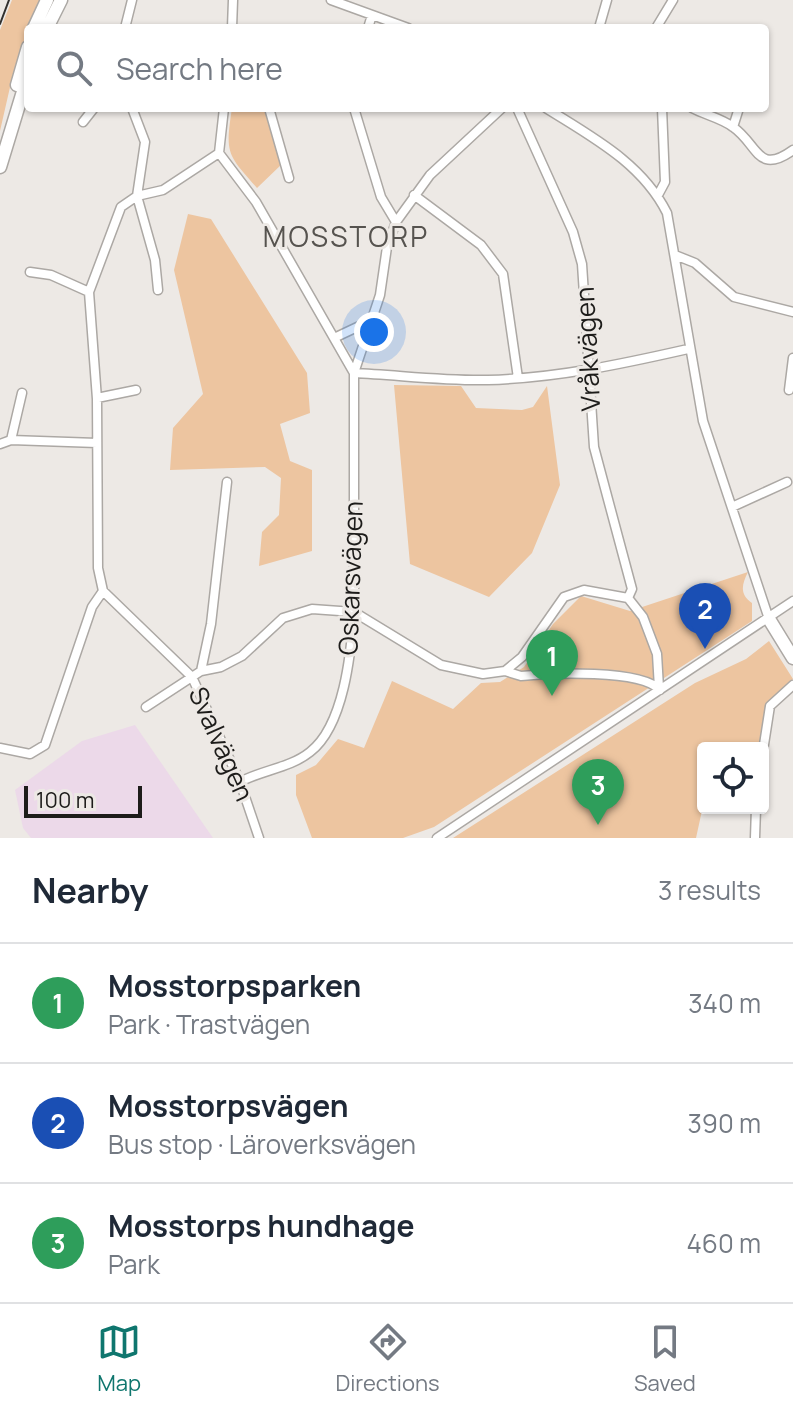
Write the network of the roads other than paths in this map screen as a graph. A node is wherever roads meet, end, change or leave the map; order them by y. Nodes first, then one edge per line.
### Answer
1 (47, 0) edge
2 (61, 0) edge
3 (132, 0) edge
4 (233, 0) edge
5 (332, 0) edge
6 (607, 0) edge
7 (673, 0) edge
8 (372, 15) junction
9 (36, 24) edge
10 (49, 24) edge
11 (126, 24) edge
12 (232, 24) edge
13 (369, 24) edge
14 (397, 24) edge
15 (600, 24) edge
16 (658, 24) edge
17 (24, 65) edge
18 (24, 86) edge
19 (91, 112) edge
20 (134, 112) edge
21 (224, 112) edge
22 (270, 112) edge
23 (355, 112) edge
24 (498, 112) edge
25 (519, 112) edge
26 (552, 112) edge
27 (662, 112) edge
28 (701, 112) edge
29 (738, 112) edge
30 (83, 122) dead end
31 (11, 123) junction
32 (733, 127) junction
33 (793, 150) edge
34 (219, 153) junction
35 (0, 167) edge
36 (289, 178) dead end
37 (414, 195) junction
38 (658, 195) junction
39 (137, 196) junction
40 (396, 222) junction
41 (675, 255) junction
42 (30, 272) dead end
43 (158, 290) dead end
44 (89, 292) junction
45 (793, 312) edge
46 (370, 321) junction
47 (334, 338) junction
48 (688, 349) junction
49 (793, 358) edge
50 (590, 371) junction
51 (354, 373) junction
52 (518, 378) junction
53 (136, 390) dead end
54 (789, 390) dead end
55 (22, 393) dead end
56 (97, 398) junction
57 (11, 440) junction
58 (97, 443) junction
59 (0, 444) edge
60 (227, 482) dead end
61 (787, 482) dead end
62 (732, 507) junction
63 (103, 591) junction
64 (628, 598) junction
65 (793, 601) edge
66 (354, 612) junction
67 (769, 619) junction
68 (793, 658) edge
69 (201, 671) junction
70 (505, 671) junction
71 (192, 677) junction
72 (793, 685) edge
73 (660, 690) junction
74 (146, 707) dead end
75 (764, 742) edge
76 (0, 748) edge
77 (240, 782) junction
78 (756, 814) edge
79 (259, 838) edge
80 (437, 838) edge
81 (755, 838) edge

1 - 9 main road
2 - 10 main road
3 - 11 street
4 - 12 street
5 - 8 street
6 - 15 street
7 - 16 street
8 - 13 street
8 - 14 street
17 - 31 main road
18 - 31 main road
19 - 30 street
20 - 39 street
21 - 34 street
22 - 36 street
23 - 40 street
24 - 37 street, Oskarsvägen
25 - 50 street, Vråkvägen
26 - 38 street
27 - 38 street
28 - 32 street
29 - 32 street
31 - 35 main road
32 - 33 street
34 - 39 street
34 - 47 street
37 - 40 street, Oskarsvägen
37 - 52 street
38 - 41 street
39 - 43 street
39 - 44 street
40 - 46 street, Oskarsvägen
41 - 45 street
41 - 48 street
42 - 44 street
44 - 56 street
46 - 47 street
46 - 51 street, Oskarsvägen
47 - 51 street
48 - 50 street
48 - 62 street
49 - 54 street
50 - 52 street
50 - 64 street, Vråkvägen
51 - 52 street
51 - 66 street, Oskarsvägen
53 - 56 street
55 - 57 street
56 - 58 street
57 - 58 street
57 - 59 street
58 - 63 street
60 - 69 street
61 - 62 street
62 - 67 street
63 - 71 street, Svalvägen
63 - 76 street
64 - 70 street
64 - 73 street
65 - 67 street
66 - 69 street
66 - 70 street
66 - 77 street, Oskarsvägen
67 - 68 main road
67 - 73 street
69 - 71 street
70 - 73 street
71 - 74 street
71 - 77 street, Svalvägen
72 - 75 street
73 - 80 street
77 - 79 street, Svalvägen
78 - 81 street

